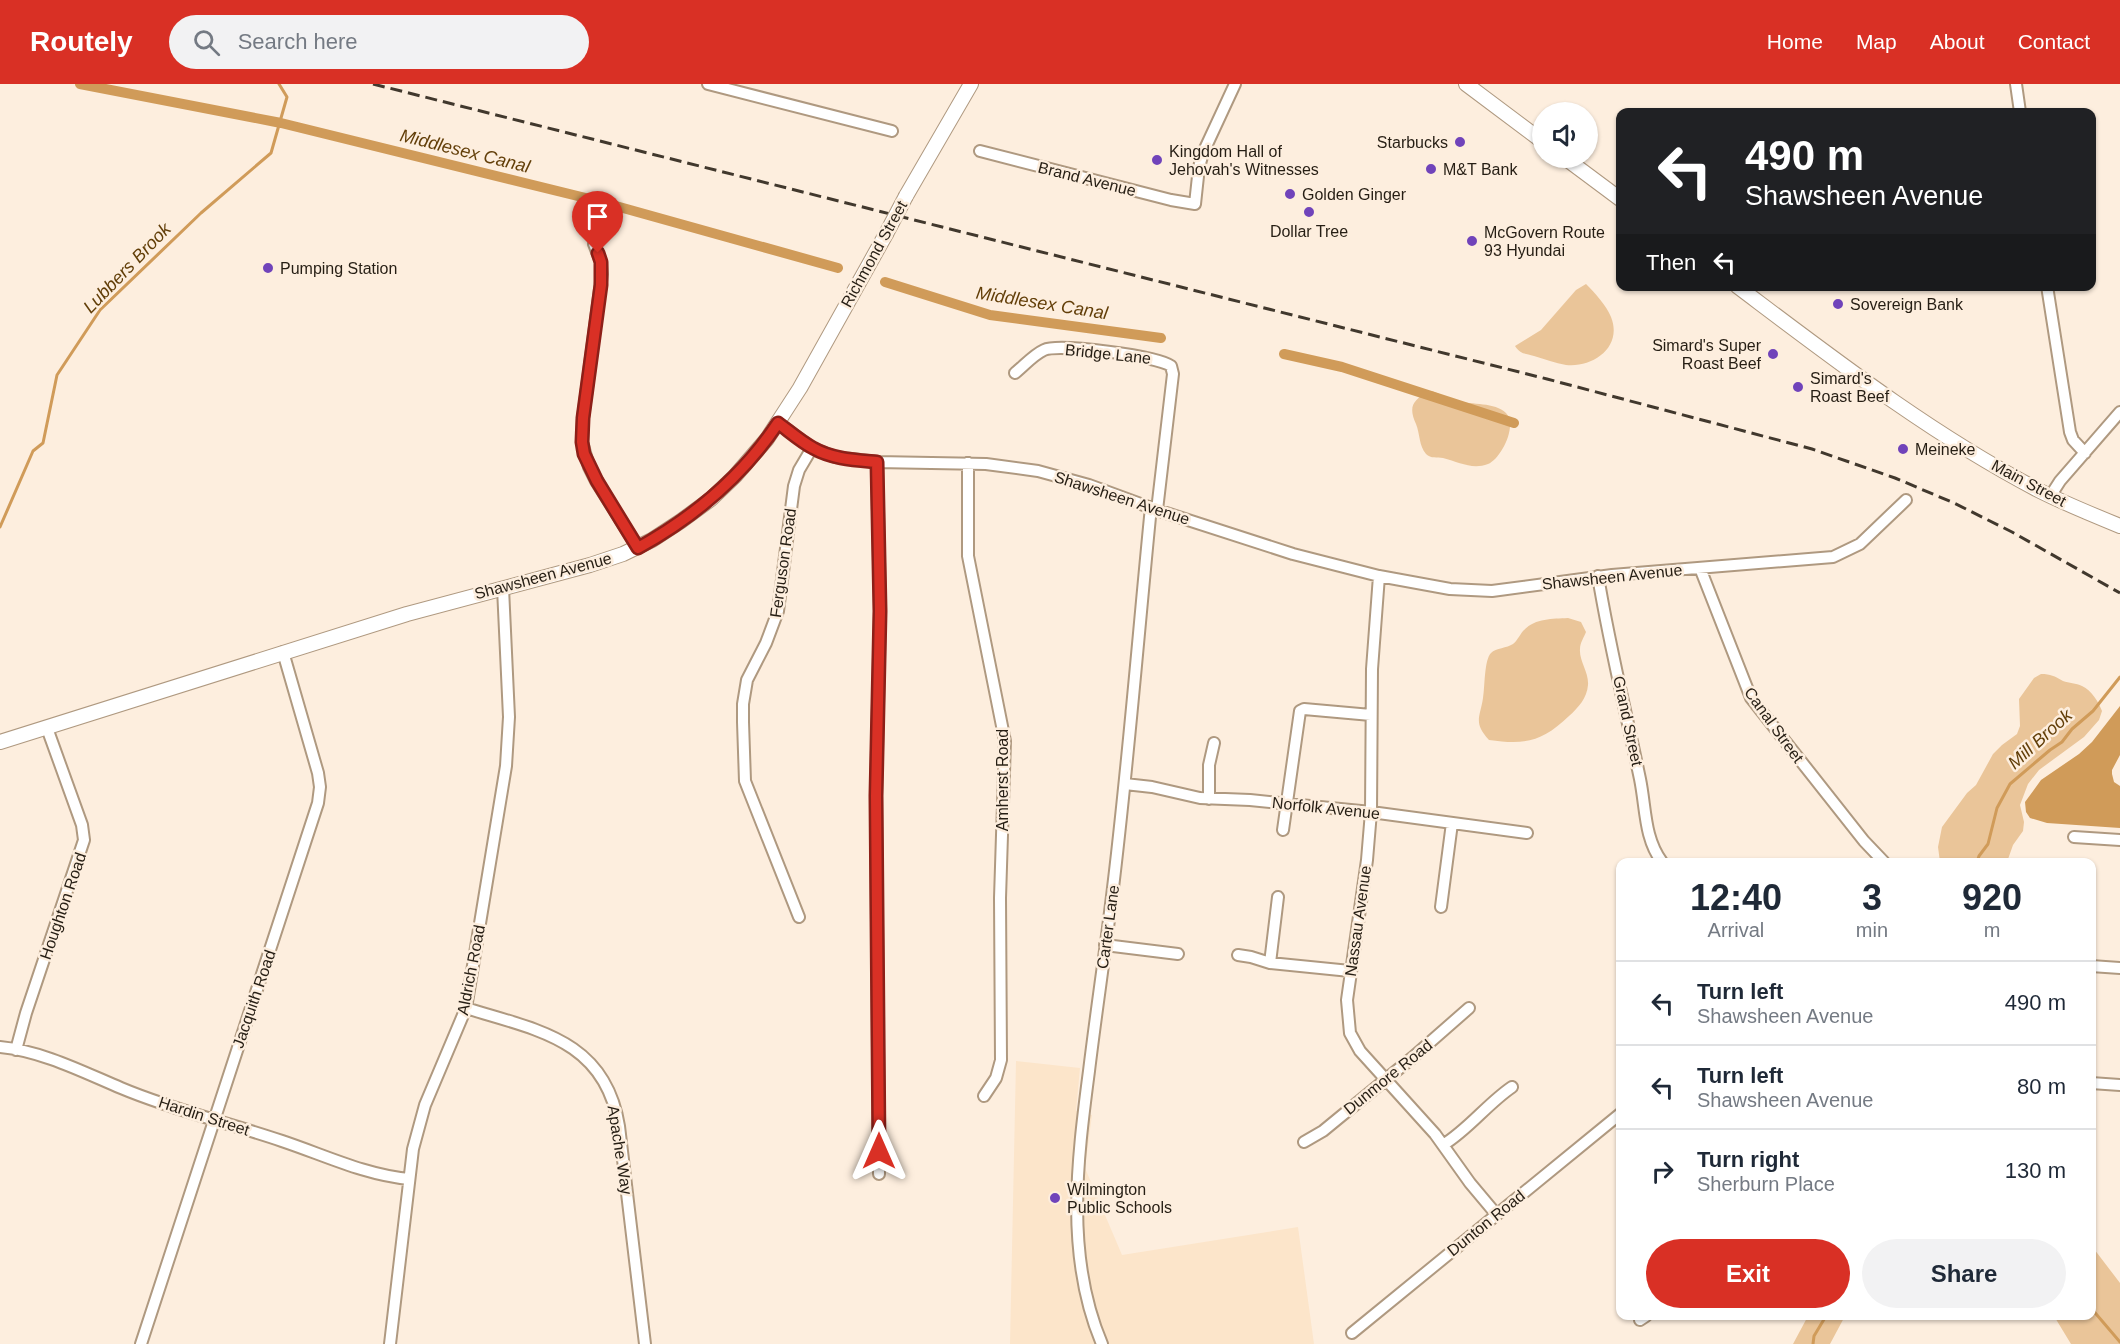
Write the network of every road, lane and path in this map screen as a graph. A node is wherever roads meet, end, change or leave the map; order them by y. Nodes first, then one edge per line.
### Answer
1 (708, 84) edge
2 (971, 84) edge
3 (1235, 84) edge
4 (1466, 84) edge
5 (2016, 84) edge
6 (730, 87) edge
7 (2019, 108) edge
8 (892, 130) dead end
9 (1532, 134) edge
10 (980, 151) dead end
11 (1578, 168) edge
12 (1616, 196) edge
13 (594, 244) dead end
14 (1744, 291) edge
15 (2048, 291) edge
16 (1015, 373) dead end
17 (2120, 412) edge
18 (778, 423) junction
19 (812, 448) junction
20 (2085, 453) junction
21 (877, 462) junction
22 (968, 463) junction
23 (2051, 495) junction
24 (1906, 500) dead end
25 (1154, 509) junction
26 (2120, 526) edge
27 (638, 548) junction
28 (1700, 568) junction
29 (1379, 576) junction
30 (1598, 576) junction
31 (503, 588) junction
32 (283, 652) junction
33 (1371, 715) junction
34 (47, 728) junction
35 (0, 742) edge
36 (1214, 743) dead end
37 (1125, 784) junction
38 (1209, 799) junction
39 (1287, 803) junction
40 (1371, 812) junction
41 (1452, 823) junction
42 (1283, 830) dead end
43 (1527, 832) dead end
44 (2074, 837) dead end
45 (2120, 840) edge
46 (1659, 858) edge
47 (1881, 858) edge
48 (1278, 897) dead end
49 (1441, 907) dead end
50 (799, 917) dead end
51 (1105, 945) junction
52 (1178, 954) dead end
53 (1238, 955) dead end
54 (1270, 963) junction
55 (2096, 966) edge
56 (2120, 968) edge
57 (1350, 971) junction
58 (466, 1008) junction
59 (1469, 1008) dead end
60 (0, 1047) edge
61 (16, 1050) junction
62 (1385, 1080) junction
63 (2096, 1083) edge
64 (2120, 1085) edge
65 (1512, 1086) dead end
66 (984, 1096) dead end
67 (1616, 1117) edge
68 (215, 1119) junction
69 (1304, 1142) dead end
70 (1443, 1145) junction
71 (879, 1174) dead end
72 (409, 1179) junction
73 (1496, 1214) junction
74 (1352, 1333) dead end
75 (141, 1344) edge
76 (390, 1344) edge
77 (645, 1344) edge
78 (1102, 1344) edge

1 - 6 street
2 - 18 main road, Richmond Street, bridge
3 - 10 street, Brand Avenue
4 - 9 main road
5 - 7 street
6 - 8 street
11 - 12 main road
13 - 27 street
14 - 23 main road, Main Street
15 - 20 street
16 - 25 street, Bridge Lane
17 - 20 street
18 - 19 street, Shawsheen Avenue
18 - 27 main road, Shawsheen Avenue
19 - 21 street, Shawsheen Avenue
19 - 50 street, Ferguson Road
20 - 23 street
21 - 22 street, Shawsheen Avenue
21 - 71 street
22 - 25 street, Shawsheen Avenue
22 - 66 street, Amherst Road
23 - 26 main road, Main Street
24 - 28 street, Shawsheen Avenue
25 - 29 street, Shawsheen Avenue
25 - 37 street, Carter Lane
27 - 31 main road, Shawsheen Avenue
28 - 30 street, Shawsheen Avenue
28 - 47 street, Canal Street
29 - 30 street, Shawsheen Avenue
29 - 33 street, Nassau Avenue
30 - 46 street, Grand Street
31 - 32 main road, Shawsheen Avenue
31 - 58 street, Aldrich Road
32 - 34 main road, Shawsheen Avenue
32 - 68 street, Jacquith Road
33 - 39 street
33 - 40 street, Nassau Avenue
34 - 35 main road, Shawsheen Avenue
34 - 61 street, Houghton Road
36 - 38 street
37 - 38 street, Norfolk Avenue
37 - 51 street, Carter Lane
38 - 39 street, Norfolk Avenue
39 - 40 street, Norfolk Avenue
39 - 42 street
40 - 41 street, Norfolk Avenue
40 - 57 street, Nassau Avenue
41 - 43 street, Norfolk Avenue
41 - 49 street
44 - 45 street
48 - 54 street
51 - 52 street
51 - 78 street, Carter Lane
53 - 54 street
54 - 57 street
55 - 56 street
57 - 62 street, Nassau Avenue
58 - 72 street, Aldrich Road
58 - 77 street, Apache Way
59 - 62 street, Dunmore Road
60 - 61 street, Hardin Street
61 - 68 street, Hardin Street
62 - 69 street, Dunmore Road
62 - 70 street, Nassau Avenue
63 - 64 street
65 - 70 street
67 - 73 street, Dunton Road
68 - 72 street, Hardin Street
68 - 75 street, Jacquith Road
70 - 73 street, Nassau Avenue
72 - 76 street, Aldrich Road
73 - 74 street, Dunton Road

